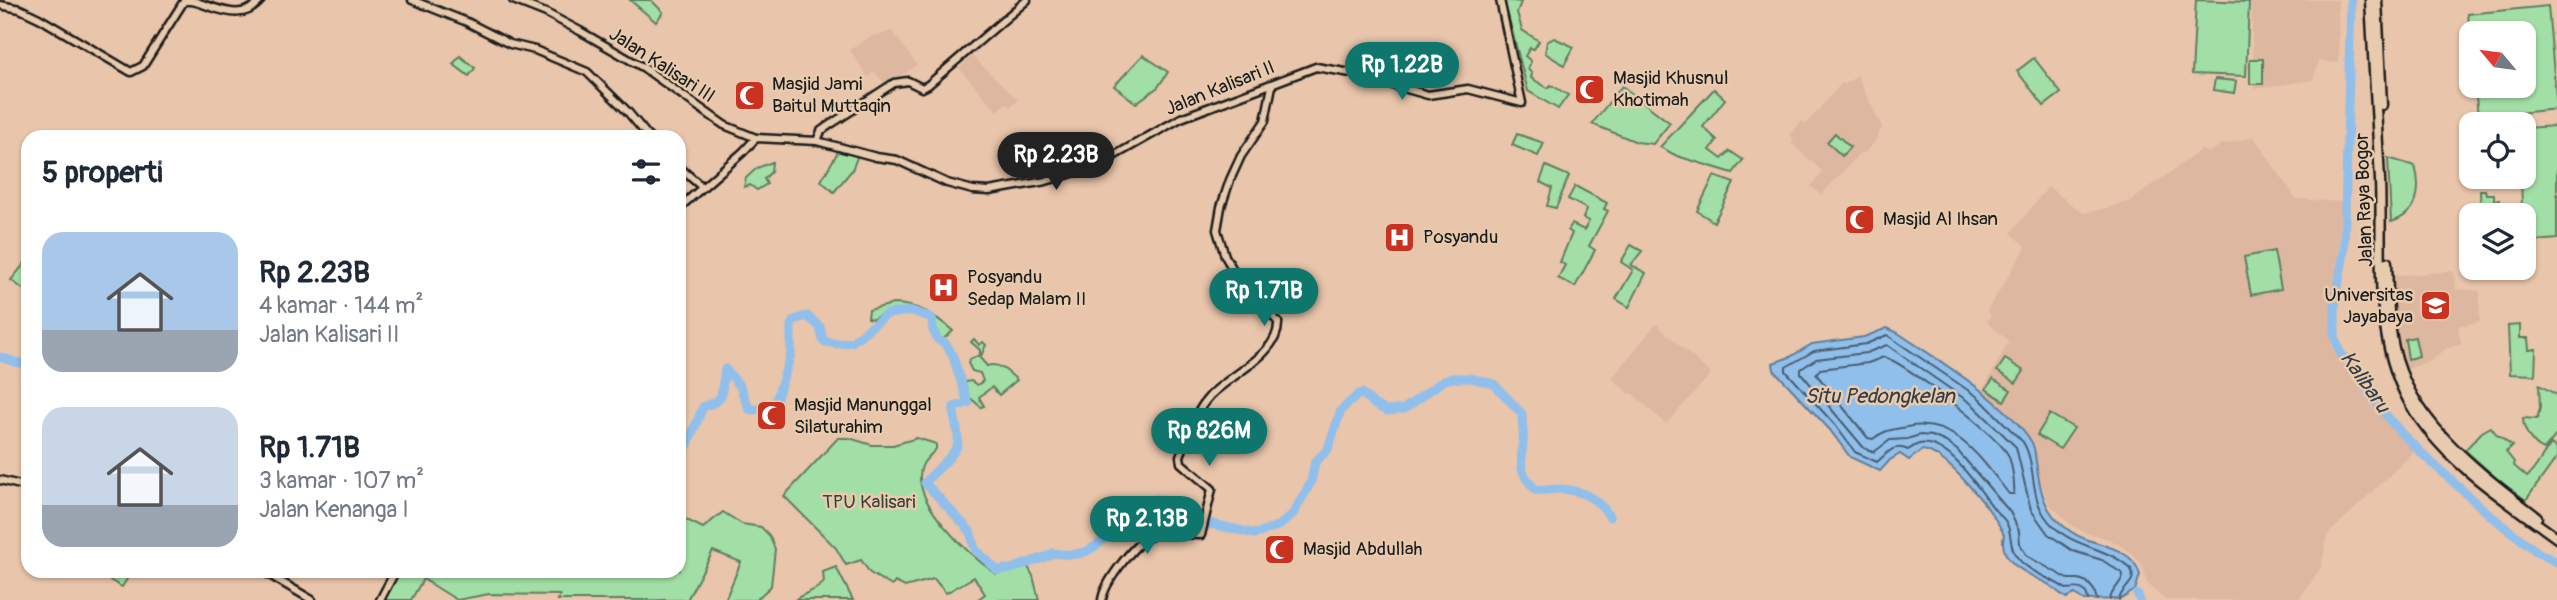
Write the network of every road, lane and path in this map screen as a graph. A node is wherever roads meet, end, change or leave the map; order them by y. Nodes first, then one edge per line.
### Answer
1 (261, 0) edge
2 (412, 0) edge
3 (513, 0) edge
4 (1027, 0) edge
5 (1500, 0) edge
6 (2370, 0) edge
7 (2377, 0) edge
8 (0, 5) edge
9 (1272, 86) junction
10 (2380, 123) junction
11 (643, 130) edge
12 (756, 138) junction
13 (817, 141) junction
14 (686, 173) edge
15 (702, 187) junction
16 (686, 202) edge
17 (2399, 374) junction
18 (0, 480) edge
19 (21, 484) edge
20 (2557, 532) edge
21 (2557, 538) edge
22 (275, 578) edge
23 (392, 578) edge
24 (312, 600) edge
25 (380, 600) edge
26 (1102, 600) edge

1 - 8 street
2 - 11 street
3 - 12 street, Jalan Kalisari III
4 - 13 street
5 - 9 street, Jalan Kalisari II
6 - 10 highway, Jalan Raya Bogor
7 - 10 highway, Jalan Raya Bogor
9 - 13 street, Jalan Kalisari II
9 - 26 street
10 - 17 highway, Jalan Raya Bogor
12 - 13 street, Jalan Kalisari III
12 - 15 street
14 - 15 street
15 - 16 street
17 - 20 highway, Jalan Raya Bogor
17 - 21 highway, Jalan Raya Bogor
18 - 19 street
22 - 24 street
23 - 25 street

